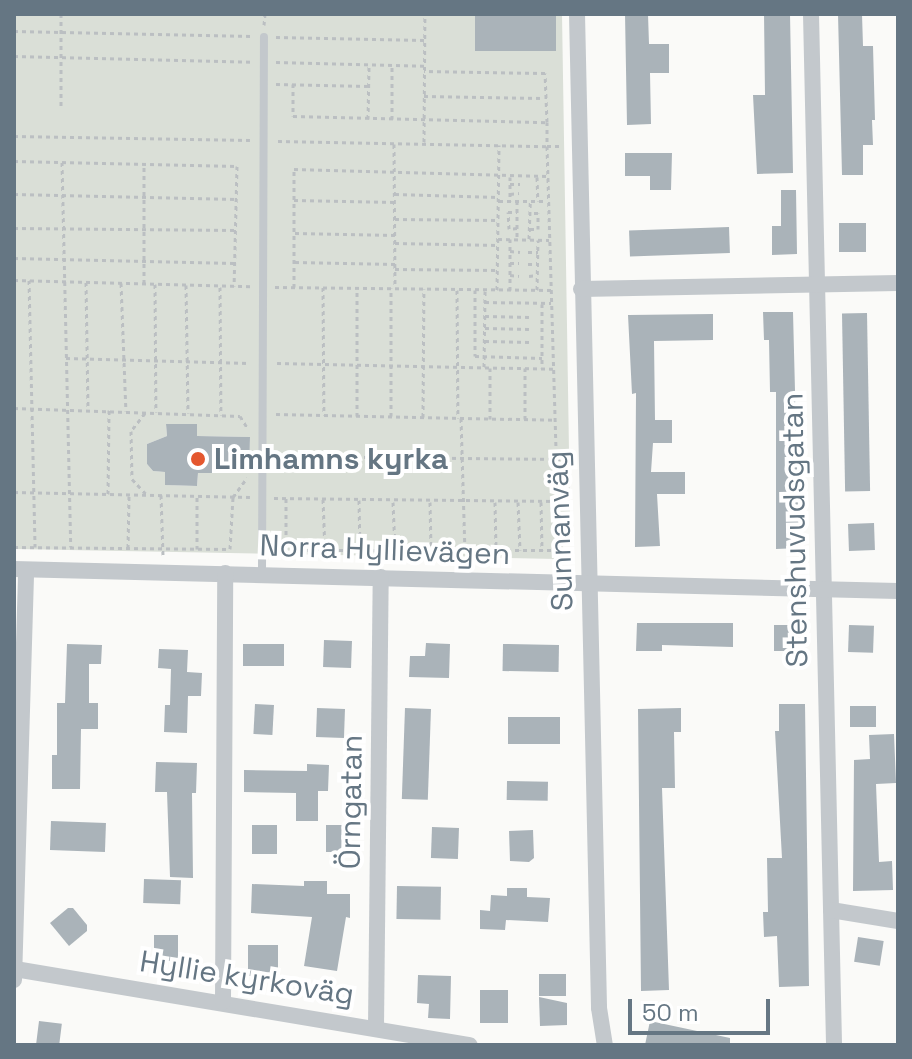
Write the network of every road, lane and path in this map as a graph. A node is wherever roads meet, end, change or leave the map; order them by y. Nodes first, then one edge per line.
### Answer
1 (61, 14) edge
2 (425, 14) edge
3 (577, 14) edge
4 (811, 14) edge
5 (14, 31) edge
6 (60, 33) junction
7 (264, 37) junction
8 (424, 40) junction
9 (14, 56) edge
10 (61, 57) junction
11 (264, 62) junction
12 (369, 65) junction
13 (392, 65) junction
14 (424, 69) junction
15 (265, 84) junction
16 (293, 84) junction
17 (368, 86) junction
18 (424, 96) junction
19 (546, 98) junction
20 (61, 107) dead end
21 (368, 119) junction
22 (392, 119) junction
23 (424, 120) junction
24 (547, 122) junction
25 (14, 136) edge
26 (266, 141) junction
27 (394, 143) junction
28 (424, 143) junction
29 (499, 145) junction
30 (547, 146) junction
31 (14, 161) edge
32 (62, 162) junction
33 (144, 164) junction
34 (394, 173) junction
35 (498, 175) junction
36 (509, 175) junction
37 (537, 175) junction
38 (547, 176) junction
39 (510, 184) junction
40 (520, 184) dead end
41 (530, 184) dead end
42 (537, 184) junction
43 (519, 193) dead end
44 (530, 193) dead end
45 (538, 193) junction
46 (14, 194) edge
47 (395, 194) junction
48 (510, 194) junction
49 (63, 195) junction
50 (144, 197) junction
51 (236, 199) junction
52 (498, 199) junction
53 (294, 200) junction
54 (510, 201) junction
55 (517, 201) junction
56 (530, 201) junction
57 (538, 201) junction
58 (547, 201) junction
59 (395, 202) junction
60 (517, 212) junction
61 (530, 213) junction
62 (395, 219) junction
63 (498, 220) junction
64 (14, 228) edge
65 (63, 228) junction
66 (517, 228) junction
67 (144, 229) junction
68 (530, 229) junction
69 (236, 230) junction
70 (294, 233) junction
71 (395, 235) junction
72 (498, 239) junction
73 (510, 239) junction
74 (517, 239) junction
75 (529, 239) junction
76 (538, 240) junction
77 (549, 240) junction
78 (395, 243) junction
79 (498, 245) junction
80 (510, 251) junction
81 (520, 252) dead end
82 (528, 252) dead end
83 (538, 252) junction
84 (14, 258) edge
85 (64, 259) junction
86 (144, 261) junction
87 (294, 262) junction
88 (235, 263) junction
89 (510, 263) junction
90 (519, 263) dead end
91 (528, 264) dead end
92 (537, 264) junction
93 (395, 267) junction
94 (498, 270) junction
95 (510, 275) junction
96 (537, 275) junction
97 (519, 276) dead end
98 (529, 276) dead end
99 (14, 280) edge
100 (29, 280) junction
101 (64, 281) junction
102 (86, 282) junction
103 (121, 283) junction
104 (144, 283) junction
105 (898, 283) edge
106 (155, 284) junction
107 (186, 284) junction
108 (817, 284) junction
109 (220, 285) junction
110 (234, 286) junction
111 (265, 287) junction
112 (294, 287) junction
113 (323, 287) junction
114 (357, 288) junction
115 (393, 288) junction
116 (424, 289) junction
117 (457, 289) junction
118 (475, 289) junction
119 (581, 289) junction
120 (485, 290) junction
121 (497, 290) junction
122 (510, 290) junction
123 (537, 290) junction
124 (551, 290) junction
125 (485, 302) junction
126 (542, 303) junction
127 (551, 303) junction
128 (485, 316) junction
129 (529, 317) dead end
130 (485, 328) junction
131 (529, 329) dead end
132 (485, 341) junction
133 (529, 342) dead end
134 (484, 356) junction
135 (66, 358) junction
136 (542, 358) junction
137 (87, 359) junction
138 (124, 360) junction
139 (156, 360) junction
140 (188, 361) junction
141 (221, 362) junction
142 (265, 363) junction
143 (323, 364) junction
144 (357, 365) junction
145 (391, 366) junction
146 (424, 366) junction
147 (458, 367) junction
148 (484, 367) junction
149 (490, 368) junction
150 (525, 368) junction
151 (542, 368) junction
152 (553, 369) junction
153 (14, 408) edge
154 (32, 409) junction
155 (67, 409) junction
156 (88, 410) junction
157 (109, 410) junction
158 (126, 411) junction
159 (146, 411) junction
160 (156, 412) junction
161 (188, 413) junction
162 (265, 413) junction
163 (221, 415) junction
164 (324, 415) junction
165 (357, 416) junction
166 (391, 416) junction
167 (423, 417) junction
168 (460, 418) junction
169 (490, 419) junction
170 (525, 419) junction
171 (556, 420) junction
172 (248, 429) dead end
173 (264, 456) junction
174 (463, 458) junction
175 (558, 459) junction
176 (586, 459) junction
177 (14, 492) edge
178 (34, 493) junction
179 (69, 493) junction
180 (108, 494) junction
181 (129, 495) junction
182 (147, 495) junction
183 (161, 495) junction
184 (197, 496) junction
185 (233, 497) junction
186 (263, 498) junction
187 (286, 498) junction
188 (323, 499) junction
189 (359, 500) junction
190 (393, 500) junction
191 (430, 501) junction
192 (495, 501) junction
193 (518, 501) junction
194 (541, 501) junction
195 (559, 501) junction
196 (464, 502) junction
197 (14, 547) edge
198 (35, 547) junction
199 (71, 547) junction
200 (128, 548) junction
201 (163, 548) junction
202 (197, 549) junction
203 (325, 550) junction
204 (360, 550) junction
205 (395, 550) junction
206 (431, 550) junction
207 (465, 550) junction
208 (496, 550) junction
209 (520, 550) junction
210 (542, 550) junction
211 (20, 570) edge
212 (225, 573) junction
213 (262, 574) junction
214 (381, 577) junction
215 (590, 583) junction
216 (825, 590) junction
217 (898, 591) edge
218 (16, 895) edge
219 (831, 910) junction
220 (898, 921) edge
221 (15, 975) edge
222 (223, 1002) junction
223 (376, 1027) junction
224 (470, 1045) edge
225 (605, 1045) edge
226 (834, 1045) edge

1 - 6 path
2 - 8 path
3 - 119 street, Sunnanväg
4 - 108 street, Stenshuvudsgatan
5 - 6 path
6 - 7 path
6 - 10 path
7 - 8 path
7 - 11 lane
8 - 14 path
9 - 10 path
10 - 11 path
10 - 20 path
11 - 12 path
11 - 15 lane
12 - 13 path
12 - 17 path
13 - 14 path
13 - 22 path
14 - 18 path
14 - 19 path
15 - 16 path
15 - 26 lane
16 - 17 path
16 - 21 path
17 - 21 path
18 - 19 path
18 - 23 path
19 - 24 path
21 - 22 path
22 - 23 path
23 - 24 path
23 - 28 path
24 - 30 path
25 - 26 path
26 - 27 path
26 - 111 lane
27 - 28 path
27 - 34 path
28 - 29 path
29 - 30 path
29 - 35 path
30 - 38 path
31 - 32 path
32 - 33 path
32 - 49 path
33 - 50 path
33 - 51 path
34 - 35 path
34 - 47 path
34 - 53 path
35 - 36 path
35 - 52 path
36 - 37 path
36 - 39 path
37 - 38 path
37 - 42 path
38 - 58 path
39 - 40 path
39 - 48 path
41 - 42 path
42 - 45 path
43 - 48 path
44 - 45 path
45 - 57 path
46 - 49 path
47 - 52 path
47 - 59 path
48 - 54 path
49 - 50 path
49 - 65 path
50 - 51 path
50 - 67 path
51 - 69 path
52 - 54 path
52 - 63 path
53 - 59 path
53 - 70 path
54 - 55 path
55 - 56 path
55 - 60 path
56 - 57 path
56 - 61 path
57 - 58 path
58 - 77 path
59 - 62 path
60 - 66 path
60 - 66 path
61 - 68 path
61 - 68 path
62 - 63 path
62 - 71 path
63 - 72 path
64 - 65 path
65 - 67 path
65 - 85 path
66 - 74 path
67 - 69 path
67 - 86 path
68 - 75 path
69 - 88 path
70 - 71 path
70 - 87 path
71 - 78 path
72 - 73 path
72 - 79 path
73 - 74 path
73 - 80 path
74 - 75 path
75 - 76 path
76 - 77 path
76 - 83 path
77 - 124 path
78 - 79 path
78 - 93 path
79 - 94 path
80 - 81 path
80 - 89 path
82 - 83 path
83 - 92 path
84 - 85 path
85 - 86 path
85 - 101 path
86 - 88 path
86 - 104 path
87 - 93 path
87 - 112 path
88 - 110 path
89 - 90 path
89 - 95 path
91 - 92 path
92 - 96 path
93 - 94 path
93 - 115 path
94 - 121 path
95 - 97 path
95 - 122 path
96 - 98 path
96 - 123 path
99 - 100 path
100 - 101 path
100 - 154 path
101 - 102 path
101 - 135 path
102 - 103 path
102 - 137 path
103 - 104 path
103 - 138 path
104 - 106 path
105 - 108 street
106 - 107 path
106 - 139 path
107 - 109 path
107 - 140 path
108 - 119 street
108 - 216 street, Stenshuvudsgatan
109 - 110 path
109 - 141 path
110 - 111 path
111 - 112 path
111 - 142 lane
112 - 113 path
113 - 114 path
113 - 143 path
114 - 115 path
114 - 144 path
115 - 116 path
115 - 145 path
116 - 117 path
116 - 146 path
117 - 118 path
117 - 147 path
118 - 120 path
118 - 134 path
119 - 176 street, Sunnanväg
120 - 121 path
120 - 125 path
121 - 122 path
122 - 123 path
123 - 124 path
124 - 127 path
125 - 126 path
125 - 128 path
126 - 127 path
126 - 136 path
127 - 152 path
128 - 129 path
128 - 130 path
130 - 131 path
130 - 132 path
132 - 133 path
132 - 134 path
134 - 136 path
134 - 148 path
135 - 137 path
135 - 155 path
136 - 151 path
137 - 138 path
137 - 156 path
138 - 139 path
138 - 158 path
139 - 140 path
139 - 160 path
140 - 141 path
140 - 161 path
141 - 142 path
141 - 163 path
142 - 143 path
142 - 162 lane
143 - 144 path
143 - 164 path
144 - 145 path
144 - 165 path
145 - 146 path
145 - 166 path
146 - 147 path
146 - 167 path
147 - 148 path
147 - 168 path
148 - 149 path
149 - 150 path
149 - 169 path
150 - 151 path
150 - 170 path
151 - 152 path
152 - 171 path
153 - 154 path
154 - 155 path
154 - 178 path
155 - 156 path
155 - 179 path
156 - 157 path
157 - 158 path
157 - 180 path
158 - 159 path
159 - 160 path
159 - 182 path
160 - 161 path
161 - 163 path
162 - 164 path
162 - 173 lane
163 - 172 path
164 - 165 path
165 - 166 path
166 - 167 path
167 - 168 path
168 - 169 path
168 - 174 path
169 - 170 path
170 - 171 path
171 - 175 path
173 - 174 path
173 - 186 lane
174 - 175 path
174 - 196 path
175 - 176 path
175 - 195 path
176 - 215 street, Sunnanväg
177 - 178 path
178 - 179 path
178 - 198 path
179 - 180 path
179 - 199 path
180 - 181 path
181 - 182 path
181 - 200 path
182 - 183 path
183 - 184 path
183 - 201 path
184 - 185 path
184 - 202 path
185 - 186 path
185 - 202 path
186 - 187 path
186 - 213 lane
187 - 188 path
187 - 203 path
188 - 189 path
188 - 203 path
189 - 190 path
189 - 204 path
190 - 191 path
190 - 205 path
191 - 196 path
191 - 206 path
192 - 193 path
192 - 196 path
192 - 208 path
193 - 194 path
193 - 209 path
194 - 195 path
194 - 210 path
195 - 210 path
196 - 207 path
197 - 198 path
198 - 199 path
199 - 200 path
200 - 201 path
201 - 202 path
203 - 204 path
204 - 205 path
205 - 206 path
206 - 207 path
207 - 208 path
208 - 209 path
209 - 210 path
211 - 212 street, Norra Hyllievägen
211 - 218 street
212 - 213 street, Norra Hyllievägen
212 - 222 street
213 - 214 street, Norra Hyllievägen
214 - 215 street, Norra Hyllievägen
214 - 223 street, Örngatan
215 - 216 street, Norra Hyllievägen
215 - 225 street, Sunnanväg
216 - 217 street, Norra Hyllievägen
216 - 219 street, Stenshuvudsgatan
218 - 221 street
219 - 220 street
219 - 226 street, Stenshuvudsgatan
221 - 222 street, Hyllie kyrkoväg
222 - 223 street, Hyllie kyrkoväg
223 - 224 street, Hyllie kyrkoväg

